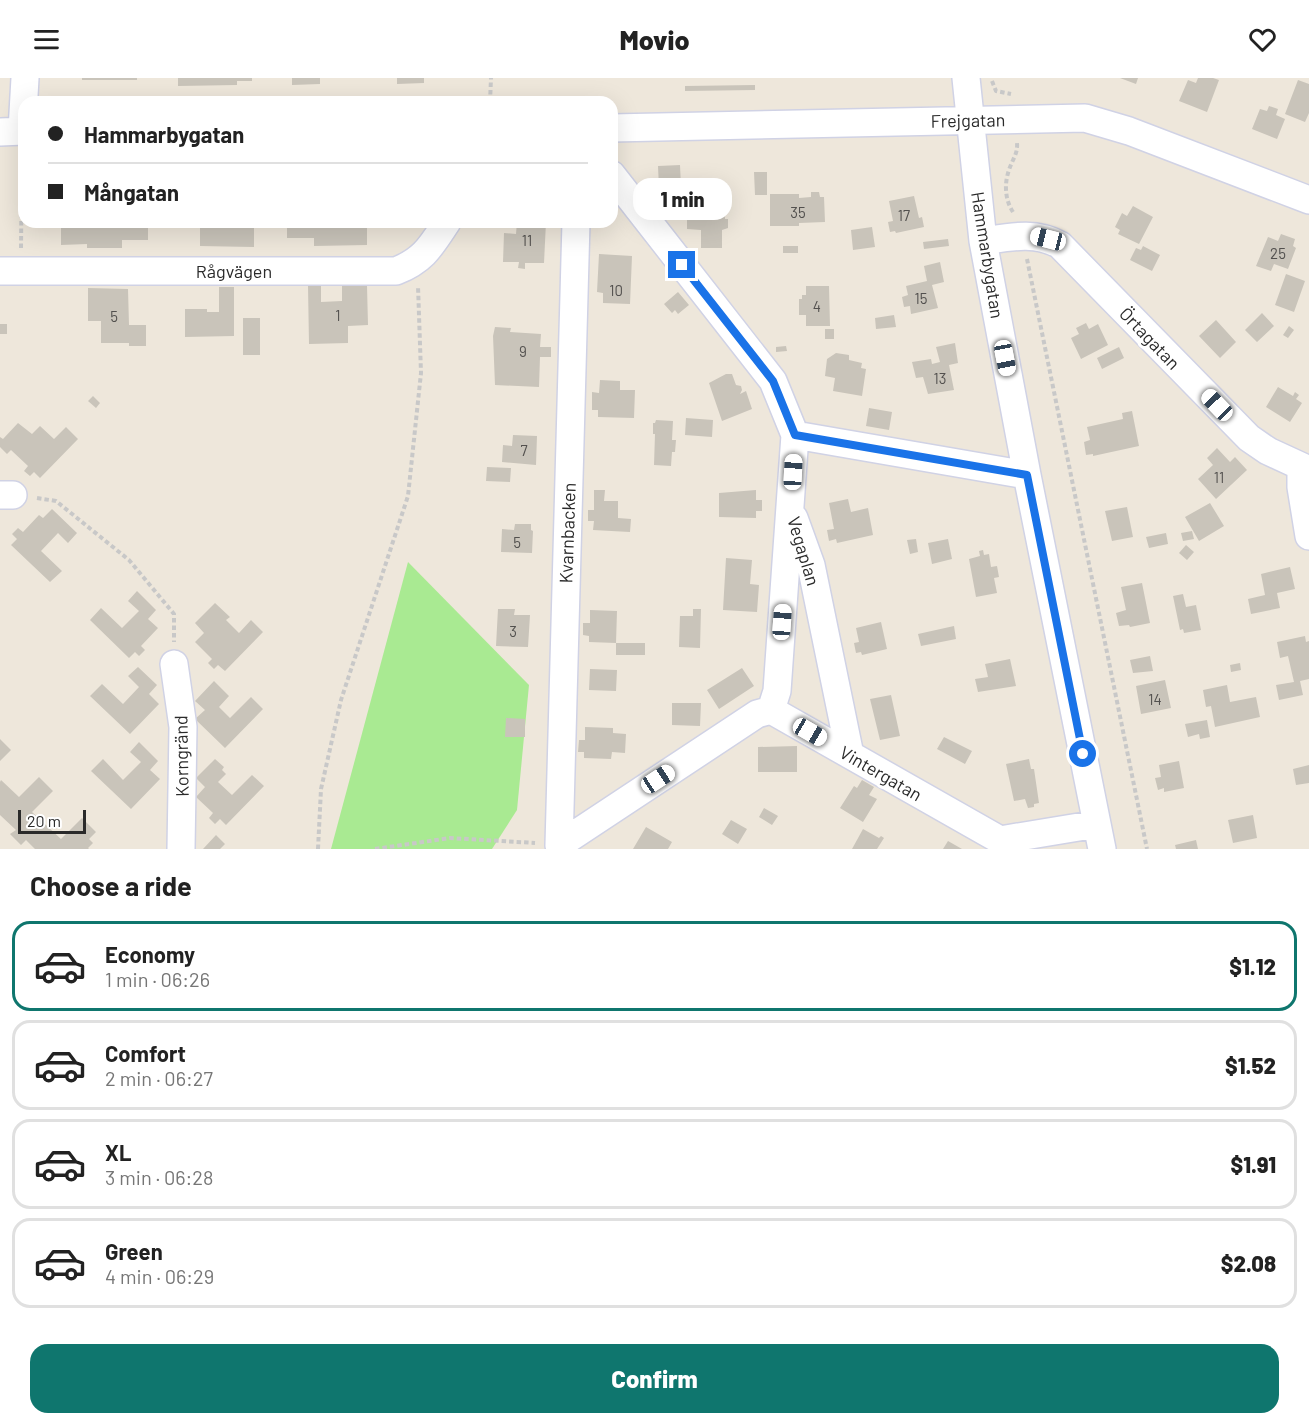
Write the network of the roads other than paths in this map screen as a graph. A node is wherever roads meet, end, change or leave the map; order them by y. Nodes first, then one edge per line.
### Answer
1 (25, 78) edge
2 (966, 78) edge
3 (22, 96) edge
4 (18, 116) edge
5 (971, 120) junction
6 (618, 128) edge
7 (15, 132) edge
8 (618, 183) edge
9 (1309, 200) edge
10 (443, 228) edge
11 (576, 228) edge
12 (983, 241) junction
13 (11, 271) edge
14 (795, 435) junction
15 (1305, 468) edge
16 (1027, 475) junction
17 (791, 508) junction
18 (1309, 536) edge
19 (174, 664) road end
20 (771, 710) junction
21 (850, 755) junction
22 (1100, 837) edge
23 (560, 847) edge
24 (181, 849) edge

1 - 3 street
2 - 5 street, Hammarbygatan
4 - 7 street
5 - 6 street, Frejgatan
5 - 9 street, Frejgatan
5 - 12 street, Hammarbygatan
8 - 14 street
10 - 13 street, Rågvägen
11 - 23 street, Kvarnbacken
12 - 15 street, Örtagatan
12 - 16 street, Hammarbygatan
14 - 16 street
14 - 17 street
15 - 18 street
16 - 22 street, Hammarbygatan
17 - 20 street, Vegaplan
17 - 21 street, Vegaplan
19 - 24 street, Korngränd
20 - 21 street, Vintergatan
20 - 23 street
21 - 22 street, Vintergatan

